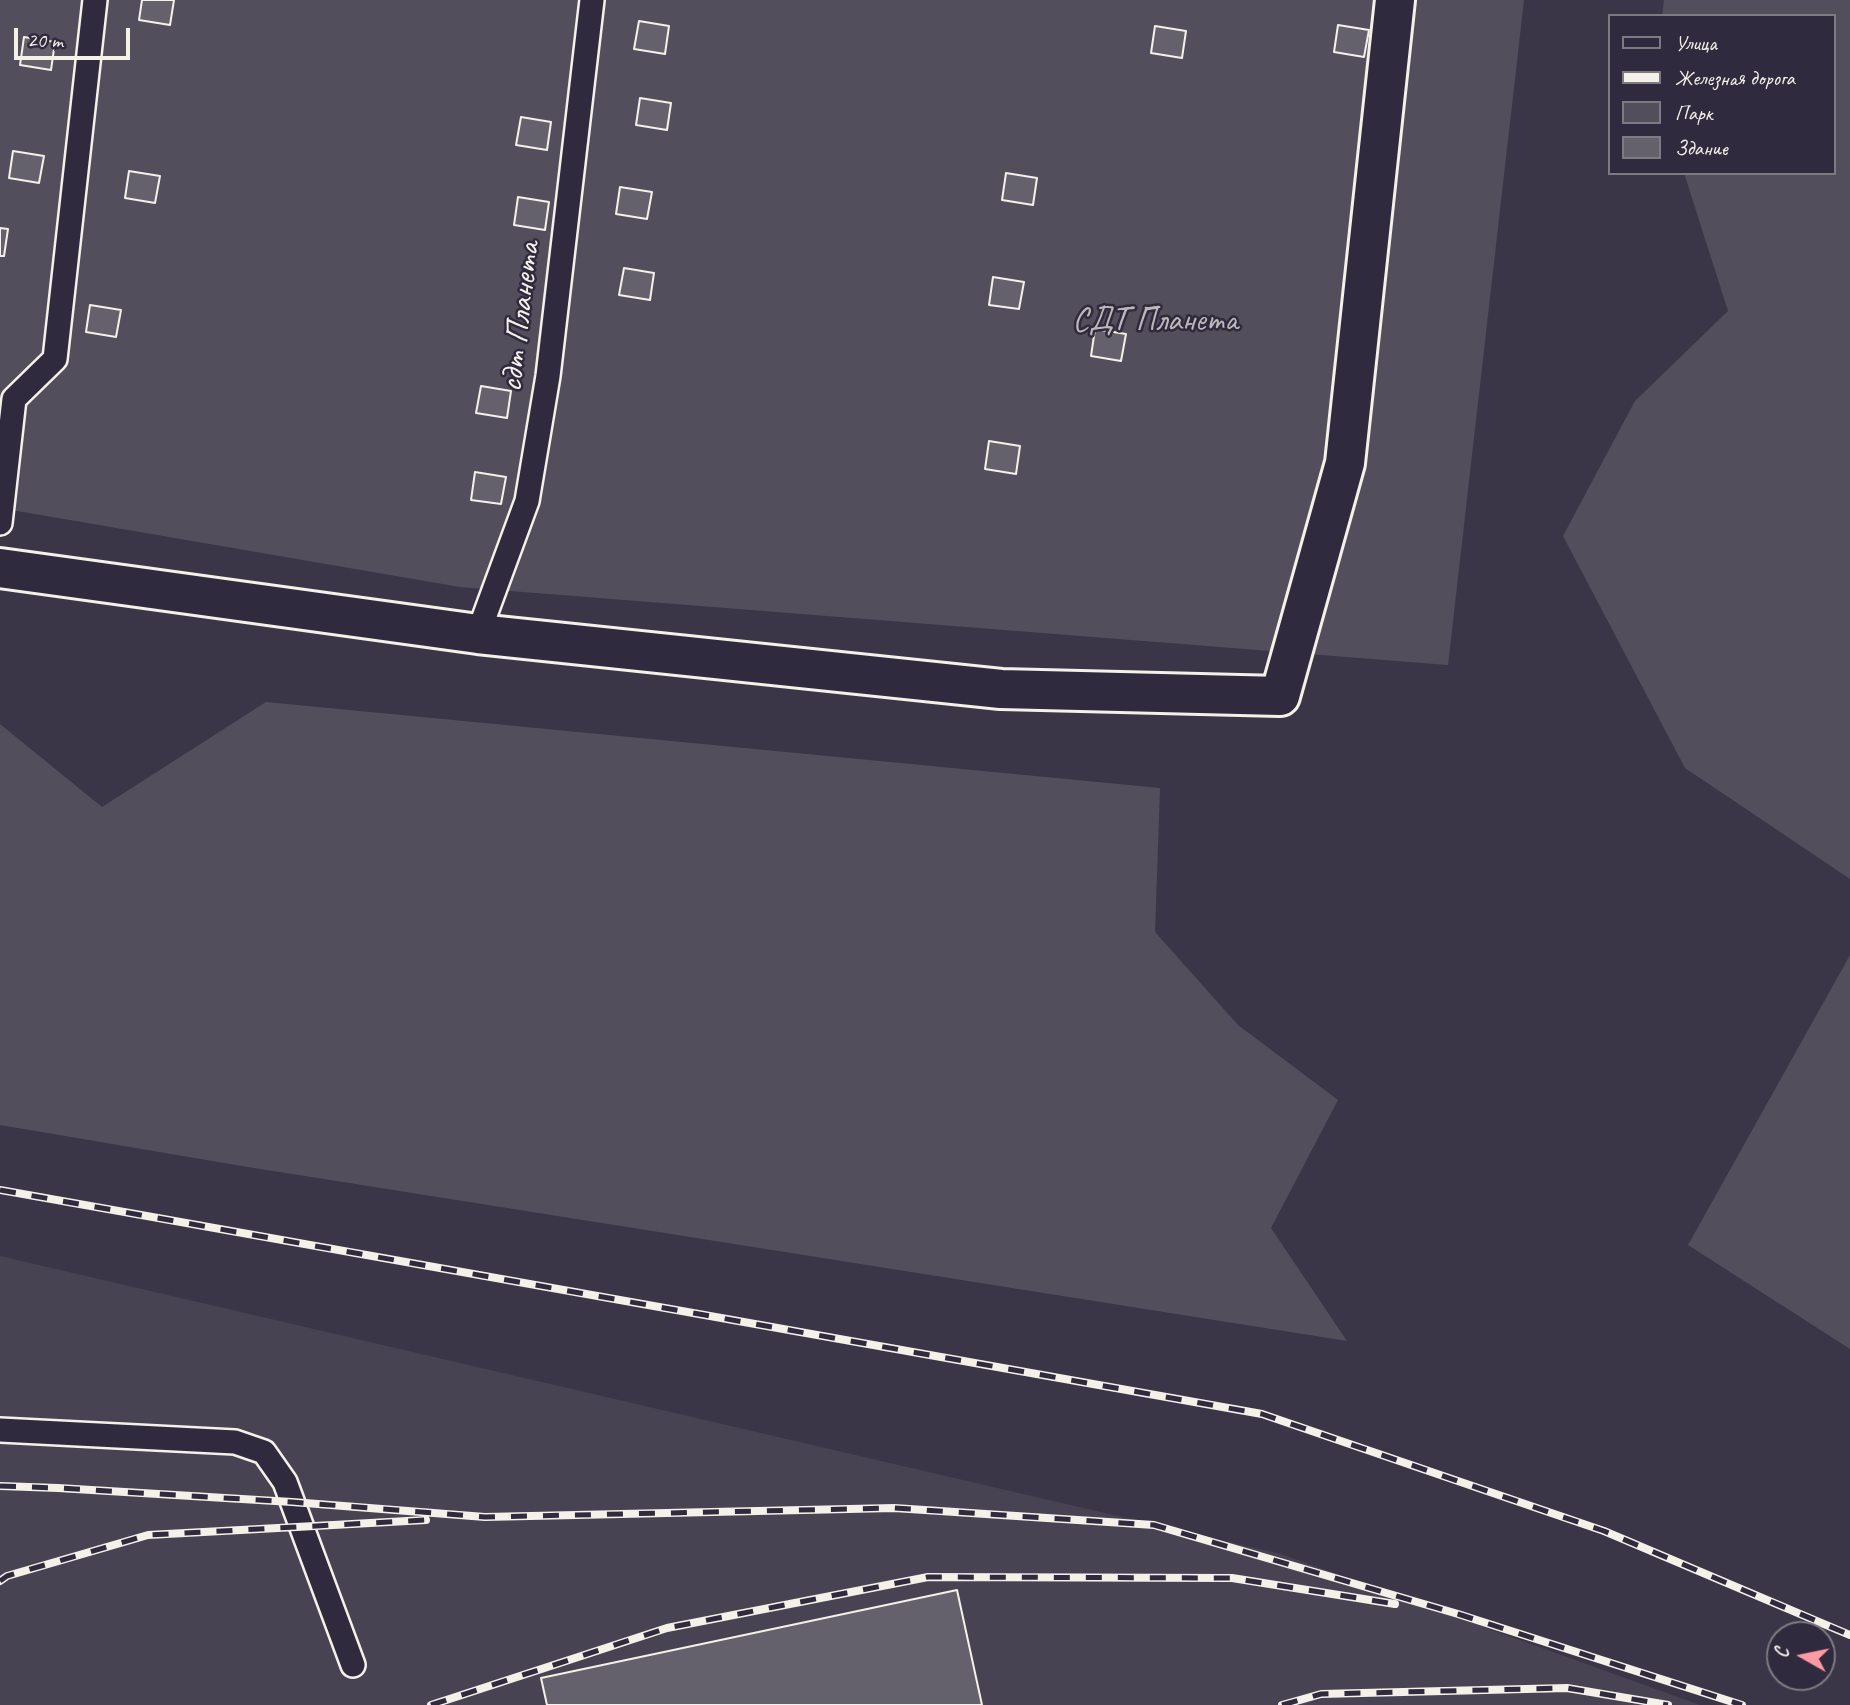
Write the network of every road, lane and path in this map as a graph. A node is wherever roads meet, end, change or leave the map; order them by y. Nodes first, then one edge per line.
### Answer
1 (95, 0) edge
2 (592, 0) edge
3 (1395, 0) edge
4 (0, 523) edge
5 (0, 568) edge
6 (478, 634) junction
7 (0, 1430) edge
8 (354, 1665) dead end

1 - 4 lane
2 - 6 lane, сдт Планета
3 - 6 street
5 - 6 street
7 - 8 lane

